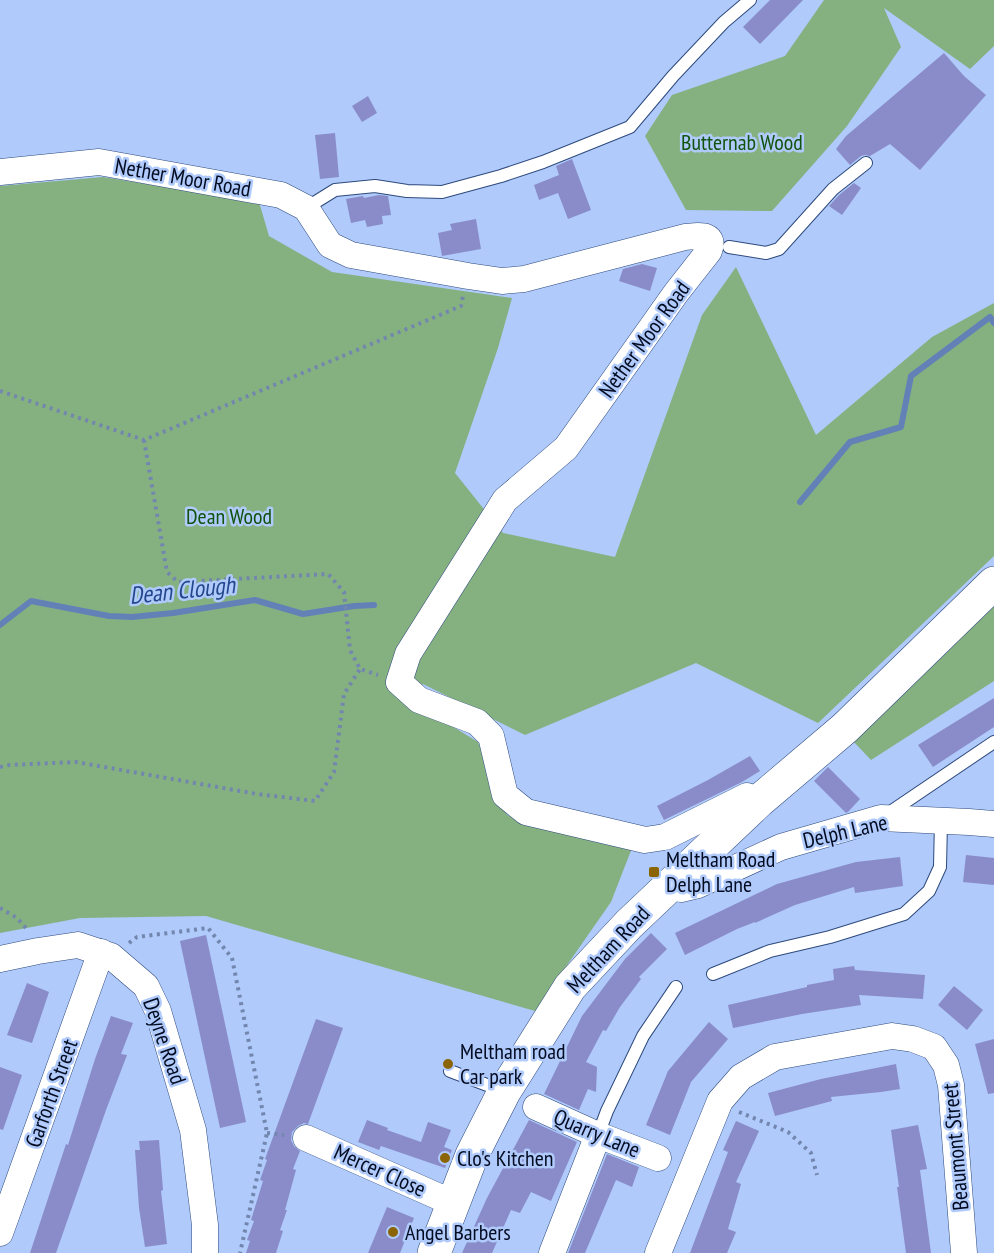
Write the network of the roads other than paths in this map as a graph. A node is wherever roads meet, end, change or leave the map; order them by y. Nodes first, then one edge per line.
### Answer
1 (750, 0) edge
2 (866, 163) dead end
3 (0, 172) edge
4 (306, 208) junction
5 (720, 246) junction
6 (994, 583) edge
7 (994, 742) edge
8 (759, 801) junction
9 (994, 807) edge
10 (881, 818) junction
11 (941, 821) junction
12 (969, 822) junction
13 (994, 824) edge
14 (671, 884) junction
15 (106, 954) junction
16 (0, 959) edge
17 (713, 974) dead end
18 (676, 987) dead end
19 (450, 1071) dead end
20 (504, 1092) junction
21 (536, 1107) dead end
22 (598, 1135) junction
23 (306, 1138) dead end
24 (657, 1158) dead end
25 (453, 1203) junction
26 (0, 1233) edge
27 (205, 1253) edge
28 (435, 1253) edge
29 (552, 1253) edge
30 (658, 1253) edge
31 (964, 1253) edge

1 - 4 lane
2 - 5 lane
3 - 4 street, Nether Moor Road
4 - 5 street
5 - 8 street, Nether Moor Road
6 - 8 main road, Meltham Road
7 - 10 lane
8 - 14 main road, Meltham Road
9 - 12 street
10 - 11 street, Delph Lane
10 - 14 street, Delph Lane
11 - 12 street, Delph Lane
11 - 17 lane
12 - 13 street, Delph Lane
14 - 20 main road, Meltham Road
15 - 16 street, Deyne Road
15 - 26 street, Garforth Street
15 - 27 street, Deyne Road
18 - 22 lane
19 - 20 lane
20 - 25 main road, Meltham Road
21 - 22 street, Quarry Lane
22 - 24 street, Quarry Lane
22 - 29 street
23 - 25 street, Mercer Close
25 - 28 main road, Meltham Road
30 - 31 street, Beaumont Street

